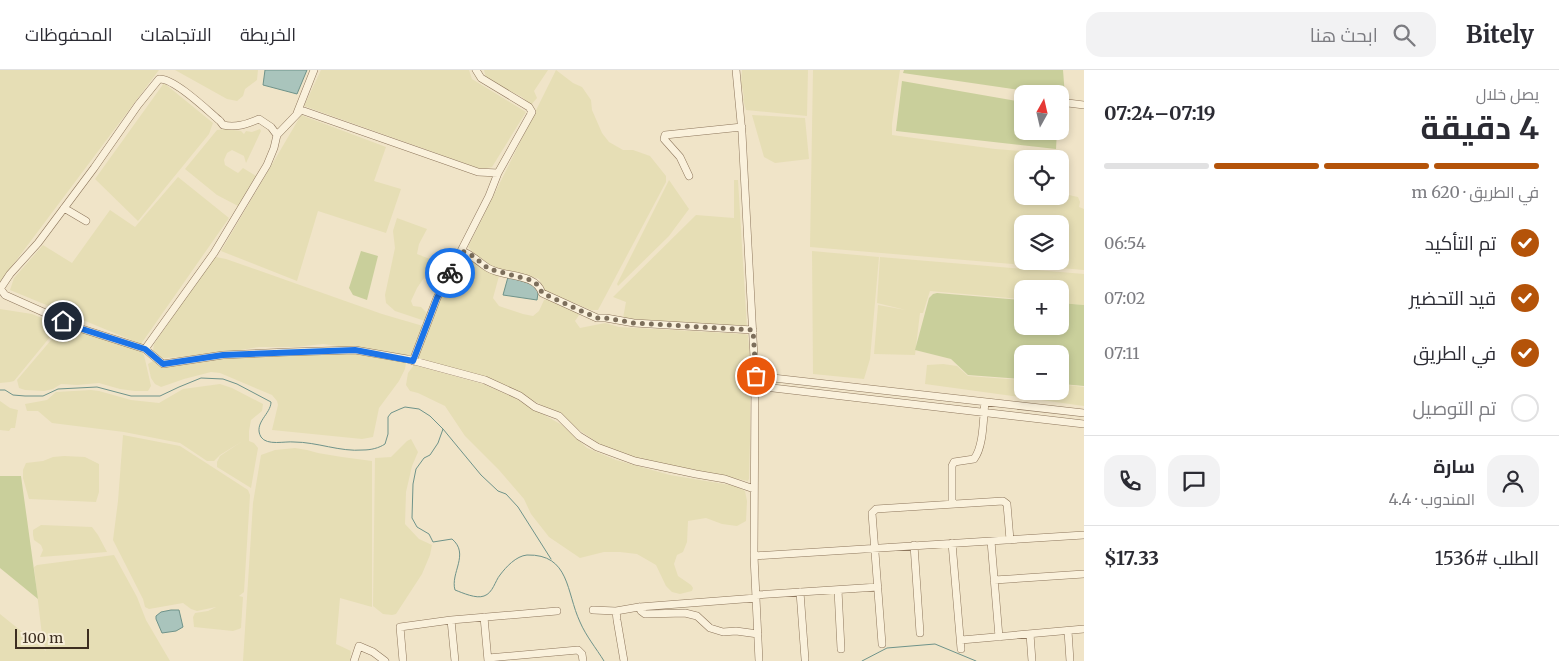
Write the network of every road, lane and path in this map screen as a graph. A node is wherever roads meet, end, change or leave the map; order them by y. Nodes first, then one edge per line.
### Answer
1 (314, 70) edge
2 (476, 70) edge
3 (736, 70) edge
4 (1069, 103) edge
5 (1084, 105) edge
6 (297, 113) junction
7 (742, 127) junction
8 (276, 135) junction
9 (498, 173) junction
10 (689, 176) dead end
11 (64, 208) junction
12 (86, 221) dead end
13 (462, 251) junction
14 (0, 289) edge
15 (753, 330) junction
16 (145, 349) junction
17 (413, 361) junction
18 (756, 376) junction
19 (756, 386) junction
20 (985, 402) junction
21 (984, 413) junction
22 (1084, 413) edge
23 (1084, 424) edge
24 (754, 489) junction
25 (952, 504) junction
26 (1084, 535) edge
27 (1010, 540) junction
28 (991, 541) junction
29 (952, 543) junction
30 (914, 545) junction
31 (874, 548) junction
32 (754, 556) junction
33 (1084, 574) edge
34 (994, 580) junction
35 (878, 587) junction
36 (838, 590) junction
37 (800, 592) junction
38 (756, 597) junction
39 (639, 607) junction
40 (593, 610) dead end
41 (557, 611) dead end
42 (616, 611) junction
43 (484, 617) junction
44 (451, 620) junction
45 (1084, 629) edge
46 (1068, 631) junction
47 (758, 634) junction
48 (920, 634) dead end
49 (1030, 634) junction
50 (999, 637) junction
51 (961, 640) junction
52 (882, 644) dead end
53 (841, 649) dead end
54 (961, 649) dead end
55 (488, 659) edge
56 (805, 659) dead end
57 (354, 661) edge
58 (386, 661) edge
59 (403, 661) edge
60 (455, 661) edge
61 (583, 661) edge
62 (624, 661) edge
63 (759, 661) edge
64 (1032, 661) edge
65 (1070, 661) edge

1 - 6 street
2 - 9 street
3 - 7 street
4 - 5 street
6 - 8 street
6 - 9 street
7 - 10 street
7 - 15 street
8 - 11 street
8 - 16 street
9 - 13 street
11 - 12 street
11 - 14 street
13 - 15 street
13 - 17 street
14 - 16 street
15 - 18 street
16 - 17 street
17 - 24 street
18 - 19 street
18 - 20 street
19 - 21 street
19 - 24 street
20 - 21 street
20 - 22 street
21 - 23 street
21 - 25 street
24 - 32 street
25 - 27 street
25 - 31 street
26 - 27 street
27 - 28 street
28 - 29 street
28 - 34 street
29 - 30 street
29 - 51 street
30 - 31 street
30 - 48 street
31 - 32 street
31 - 35 street
32 - 38 street
33 - 34 street
34 - 50 street
35 - 36 street
35 - 52 street
36 - 37 street
36 - 53 street
37 - 38 street
37 - 56 street
38 - 39 street
38 - 47 street
39 - 42 street
39 - 47 street
40 - 42 street
41 - 43 street
42 - 62 street
43 - 44 street
43 - 55 street
44 - 59 street
44 - 60 street
45 - 46 street
46 - 49 street
46 - 65 street
47 - 63 street
49 - 50 street
49 - 64 street
50 - 51 street
51 - 54 street
55 - 61 street
57 - 58 street

